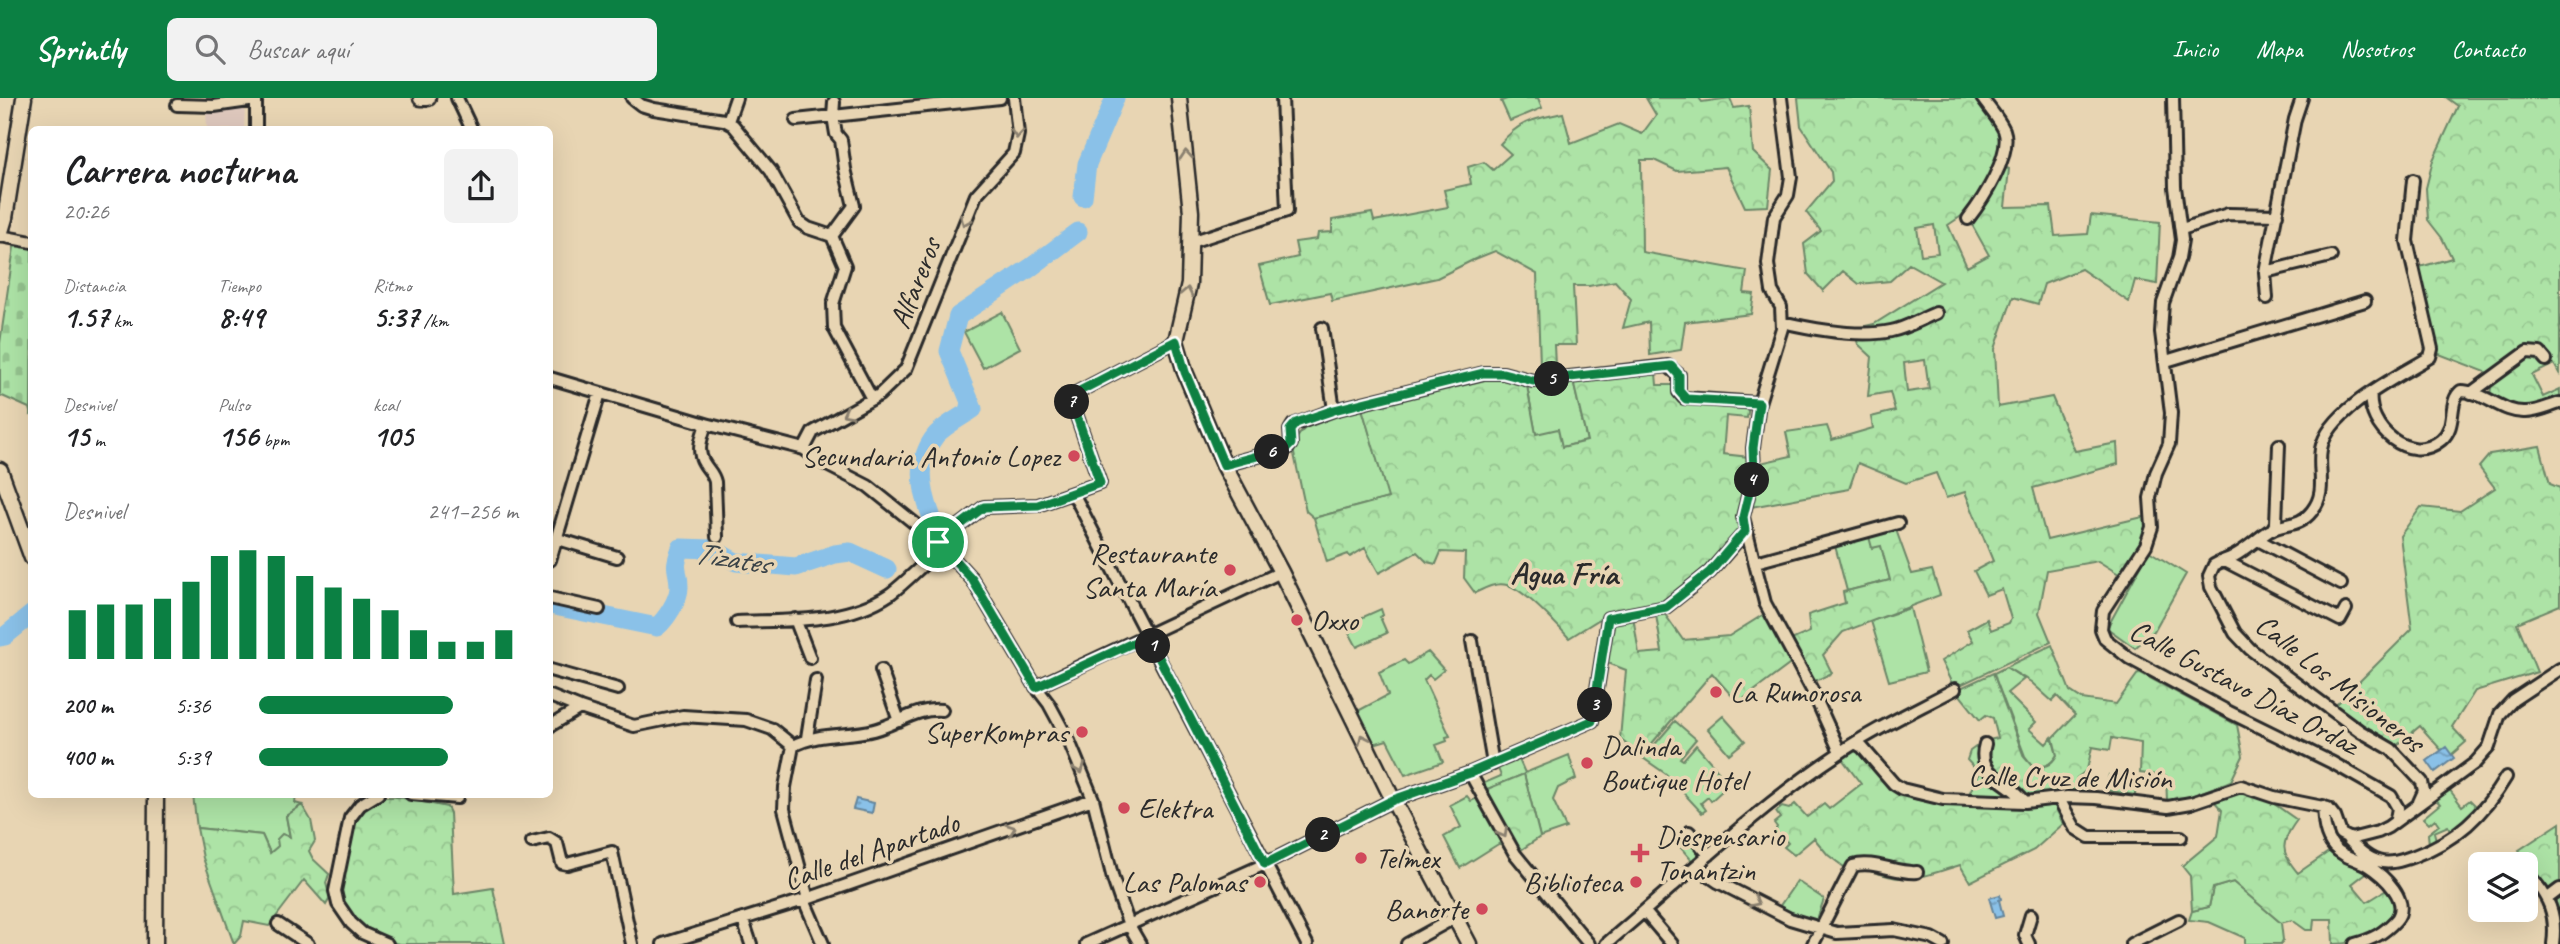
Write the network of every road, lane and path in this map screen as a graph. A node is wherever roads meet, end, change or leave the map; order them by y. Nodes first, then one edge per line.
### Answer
1 (24, 98) edge
2 (421, 98) edge
3 (428, 98) edge
4 (457, 98) edge
5 (632, 98) edge
6 (736, 98) edge
7 (1000, 98) edge
8 (1014, 98) edge
9 (1179, 98) edge
10 (1282, 98) edge
11 (1781, 98) edge
12 (1982, 98) edge
13 (2173, 98) edge
14 (2301, 98) edge
15 (256, 99) edge
16 (834, 102) dead end
17 (177, 105) dead end
18 (833, 116) junction
19 (796, 120) dead end
20 (728, 121) junction
21 (256, 126) edge
22 (470, 126) edge
23 (2413, 180) dead end
24 (2277, 215) junction
25 (1968, 219) dead end
26 (2182, 229) junction
27 (0, 236) edge
28 (832, 236) junction
29 (28, 241) edge
30 (1191, 242) junction
31 (2331, 256) dead end
32 (2265, 272) junction
33 (2267, 298) dead end
34 (2365, 301) dead end
35 (1936, 313) dead end
36 (1782, 322) junction
37 (1322, 328) dead end
38 (1176, 341) junction
39 (2546, 360) dead end
40 (2166, 361) junction
41 (553, 379) edge
42 (600, 393) junction
43 (2371, 393) junction
44 (2471, 393) junction
45 (872, 399) junction
46 (1759, 403) junction
47 (2560, 403) edge
48 (1334, 410) junction
49 (706, 424) junction
50 (2279, 445) dead end
51 (804, 449) junction
52 (1224, 465) junction
53 (0, 470) edge
54 (1073, 493) junction
55 (1898, 523) dead end
56 (26, 528) edge
57 (2272, 530) junction
58 (1745, 531) junction
59 (717, 537) dead end
60 (558, 539) junction
61 (2258, 540) junction
62 (941, 545) junction
63 (553, 552) edge
64 (617, 556) dead end
65 (2225, 561) junction
66 (1756, 562) junction
67 (1281, 572) junction
68 (2341, 584) dead end
69 (553, 599) edge
70 (599, 609) dead end
71 (2346, 609) dead end
72 (795, 619) junction
73 (737, 622) dead end
74 (1148, 636) junction
75 (1472, 641) dead end
76 (810, 658) dead end
77 (2560, 669) edge
78 (881, 670) dead end
79 (553, 671) edge
80 (816, 680) dead end
81 (1036, 687) junction
82 (618, 689) dead end
83 (1955, 689) dead end
84 (553, 697) edge
85 (580, 708) junction
86 (943, 710) dead end
87 (899, 721) junction
88 (553, 724) edge
89 (807, 738) junction
90 (1855, 743) junction
91 (1985, 744) dead end
92 (793, 746) junction
93 (1840, 752) junction
94 (1493, 764) junction
95 (1470, 773) junction
96 (2506, 777) dead end
97 (156, 798) edge
98 (371, 798) edge
99 (1093, 799) junction
100 (2059, 799) junction
101 (1393, 800) junction
102 (2025, 802) junction
103 (2419, 802) junction
104 (2323, 806) junction
105 (2396, 820) junction
106 (1689, 832) dead end
107 (2181, 837) dead end
108 (2347, 839) junction
109 (532, 842) dead end
110 (1709, 855) junction
111 (1265, 864) junction
112 (1696, 867) junction
113 (1917, 872) dead end
114 (2538, 886) edge
115 (2560, 889) edge
116 (2548, 898) junction
117 (806, 900) junction
118 (1644, 911) junction
119 (2031, 915) dead end
120 (1456, 917) junction
121 (743, 920) junction
122 (2179, 920) dead end
123 (278, 924) dead end
124 (1129, 925) junction
125 (1822, 927) junction
126 (155, 944) edge
127 (308, 944) edge
128 (387, 944) edge
129 (632, 944) edge
130 (663, 944) edge
131 (751, 944) edge
132 (823, 944) edge
133 (1087, 944) edge
134 (1140, 944) edge
135 (1307, 944) edge
136 (1407, 944) edge
137 (1469, 944) edge
138 (1589, 944) edge
139 (1606, 944) edge
140 (1672, 944) edge
141 (1813, 944) edge
142 (1943, 944) edge
143 (2029, 944) edge
144 (2132, 944) edge
145 (2355, 944) edge
146 (2553, 944) edge

1 - 27 street
2 - 3 street
4 - 22 street
5 - 20 street
6 - 20 street
7 - 18 street
8 -> 45 street, Alfareros
30 -> 9 street
10 - 30 street
11 - 36 street
12 - 25 street
13 - 26 street
14 - 24 street
15 - 17 street
15 - 21 street
16 - 18 street
18 - 19 street
18 - 28 street
20 - 28 street
23 - 43 street
24 - 26 street
24 - 32 street
26 - 40 street
27 - 29 street
28 - 45 street
38 -> 30 street
31 - 32 street
32 - 33 street
34 - 40 street
35 - 36 street
36 - 46 street
37 - 48 street
38 - 52 street
38 - 54 street
39 - 44 street
40 - 105 street, Calle Gustavo Díaz Ordaz
41 - 42 street
42 - 49 street
42 - 60 street
43 - 44 street
43 - 57 street
44 - 47 street
45 -> 51 street, Alfareros
46 - 48 street
46 - 58 street
48 - 52 street
49 - 51 street
49 - 59 street
50 - 57 street
51 - 62 street
52 - 67 street
53 - 56 street
54 - 62 street
54 - 74 street
55 - 66 street
57 - 61 street
58 - 66 street
58 - 94 street
60 - 63 street
60 - 64 street
61 - 65 street
61 - 68 street
62 - 72 street
62 - 81 street
65 - 71 street
65 - 103 street, Calle Los Misioneros
66 - 93 street
67 - 74 street
101 -> 67 street
69 - 70 street
72 - 73 street
72 - 76 street
74 - 81 street
74 - 111 street
75 - 94 street
77 - 103 street
78 - 87 street
79 - 82 street
80 - 89 street
81 -> 99 street
83 - 90 street
84 - 85 street
85 - 88 street
85 - 92 street
86 - 87 street
87 - 89 street
89 - 92 street
90 - 93 street
90 - 102 street, Calle Cruz de Misión
91 - 102 street
92 - 117 street
93 - 110 street
94 - 95 street
95 - 101 street
95 -> 138 street
96 - 108 street
97 - 126 street
98 - 128 street
117 -> 99 street, Calle del Apartado
99 - 124 street
100 - 102 street, Calle Cruz de Misión
100 - 104 street, Calle Cruz de Misión
100 - 107 street
101 - 111 street
101 - 120 street
103 - 105 street
104 - 108 street
104 - 145 street
105 - 108 street
106 - 110 street
109 - 129 street
110 - 112 street
111 - 124 street
111 - 135 street
112 - 118 street
112 -> 125 street
113 - 125 street
114 - 116 street
115 - 116 street
116 - 146 street
117 - 121 street, Calle del Apartado
117 - 132 street
118 - 139 street
118 - 140 street
119 - 143 street
120 - 136 street
120 - 137 street
121 - 130 street, Calle del Apartado
121 - 131 street
122 - 144 street
123 - 127 street
124 - 133 street
124 - 134 street
125 - 141 street
125 - 142 street

